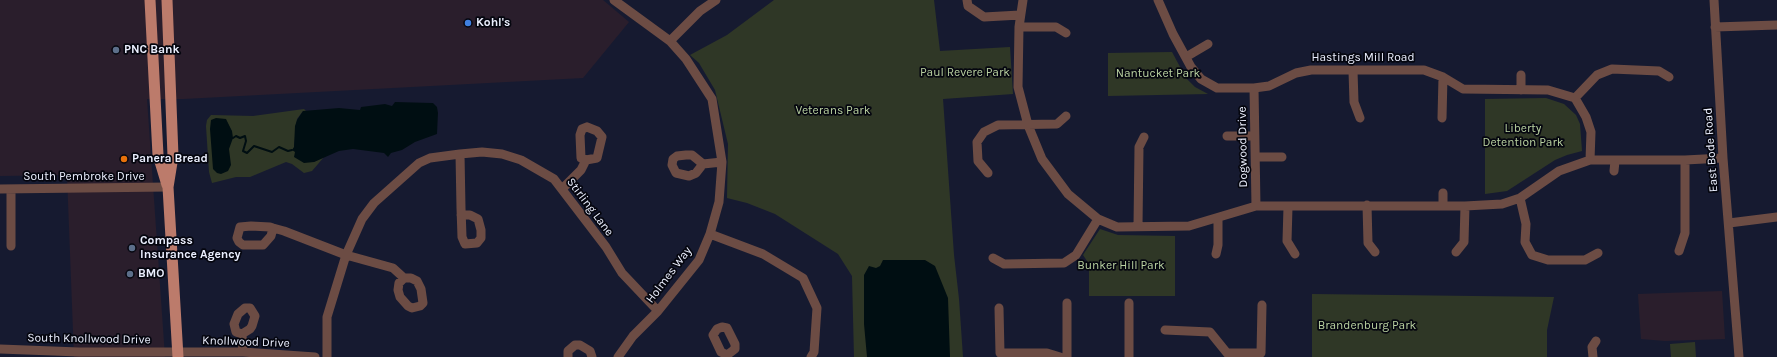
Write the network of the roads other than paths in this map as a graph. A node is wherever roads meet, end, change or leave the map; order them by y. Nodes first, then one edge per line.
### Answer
1 (614, 0) edge
2 (716, 0) edge
3 (967, 0) edge
4 (1023, 0) edge
5 (1158, 0) edge
6 (1714, 0) edge
7 (150, 1) edge
8 (167, 2) edge
9 (1020, 15) junction
10 (1777, 25) edge
11 (1019, 27) junction
12 (1716, 27) junction
13 (1066, 33) dead end
14 (670, 41) junction
15 (1208, 44) dead end
16 (1186, 57) junction
17 (1353, 71) junction
18 (1521, 75) dead end
19 (1443, 77) junction
20 (1668, 77) dead end
21 (1254, 88) junction
22 (1521, 90) junction
23 (1575, 98) junction
24 (1066, 116) dead end
25 (1360, 118) dead end
26 (1442, 118) dead end
27 (1028, 125) junction
28 (1227, 136) dead end
29 (1254, 136) junction
30 (1144, 137) dead end
31 (460, 154) junction
32 (1256, 157) junction
33 (1282, 157) dead end
34 (1723, 158) junction
35 (586, 160) dead end
36 (1590, 160) junction
37 (1615, 160) junction
38 (1685, 160) junction
39 (722, 162) junction
40 (703, 164) dead end
41 (1614, 172) dead end
42 (988, 173) dead end
43 (168, 187) junction
44 (0, 189) edge
45 (11, 189) junction
46 (562, 189) junction
47 (1443, 193) dead end
48 (1364, 195) dead end
49 (1520, 198) junction
50 (1366, 205) junction
51 (1256, 206) junction
52 (1443, 206) junction
53 (1465, 206) junction
54 (1288, 207) junction
55 (461, 215) dead end
56 (1212, 217) junction
57 (1777, 217) edge
58 (1098, 219) junction
59 (1729, 223) junction
60 (1138, 226) junction
61 (273, 228) dead end
62 (710, 234) junction
63 (11, 246) dead end
64 (1679, 251) dead end
65 (1375, 252) dead end
66 (1456, 252) dead end
67 (1598, 253) dead end
68 (1216, 254) dead end
69 (1295, 254) dead end
70 (346, 255) junction
71 (993, 258) dead end
72 (404, 278) dead end
73 (1067, 303) dead end
74 (1129, 303) dead end
75 (1262, 305) dead end
76 (999, 308) dead end
77 (658, 311) junction
78 (1165, 330) dead end
79 (242, 334) dead end
80 (1596, 341) dead end
81 (0, 348) edge
82 (242, 352) junction
83 (23, 354) edge
84 (177, 355) edge
85 (1226, 355) edge
86 (284, 356) edge
87 (315, 357) edge
88 (328, 357) edge
89 (568, 357) edge
90 (592, 357) edge
91 (618, 357) edge
92 (811, 357) edge
93 (1060, 357) edge
94 (1067, 357) edge
95 (1129, 357) edge
96 (1593, 357) edge
97 (1739, 357) edge

1 - 14 street, Holmes Way
2 - 14 street
3 - 9 street
4 - 9 street
5 - 16 street, Hastings Mill Road
6 - 12 street, East Bode Road
7 - 8 main road
7 - 43 main road
8 - 43 main road
9 - 11 street
10 - 12 street
11 - 13 street
11 - 27 street
12 - 34 street, East Bode Road
14 - 39 street, Holmes Way
15 - 16 street
16 - 21 street, Hastings Mill Road
17 - 19 street, Hastings Mill Road
17 - 21 street, Hastings Mill Road
17 - 25 street
18 - 22 street
19 - 22 street, Hastings Mill Road
19 - 26 street
20 - 23 street
21 - 29 street, Dogwood Drive
22 - 23 street, Hastings Mill Road
23 - 36 street
24 - 27 street
27 - 42 street
27 - 58 street
28 - 29 street
29 - 32 street, Dogwood Drive
30 - 60 street
31 - 46 street, Stirling Lane
31 - 55 street
31 - 70 street, Stirling Lane
32 - 33 street
32 - 51 street, Dogwood Drive
34 - 38 street
34 - 59 street, East Bode Road
35 - 46 street
36 - 37 street
36 - 49 street
37 - 38 street
37 - 41 street
38 - 64 street
39 - 40 street
39 - 62 street, Holmes Way
43 - 45 street, South Pembroke Drive
43 - 84 main road
44 - 45 street, South Pembroke Drive
45 - 63 street
46 - 77 street, Stirling Lane
47 - 52 street
48 - 50 street
49 - 53 street
49 - 67 street
50 - 52 street
50 - 54 street
50 - 65 street
51 - 54 street
51 - 56 street
52 - 53 street
53 - 66 street
54 - 69 street
56 - 60 street
56 - 68 street
57 - 59 street
58 - 60 street
58 - 71 street
59 - 97 street, East Bode Road
61 - 70 street
62 - 77 street, Holmes Way
62 - 92 street
70 - 72 street
70 - 88 street, Stirling Lane
73 - 94 street
74 - 95 street
75 - 85 street
76 - 93 street
77 - 91 street, Holmes Way
78 - 85 street
79 - 82 street
80 - 96 street
81 - 83 street, South Knollwood Drive
82 - 84 street, Knollwood Drive
82 - 86 street, Knollwood Drive
83 - 84 street, South Knollwood Drive
86 - 87 street, Knollwood Drive
89 - 90 street

